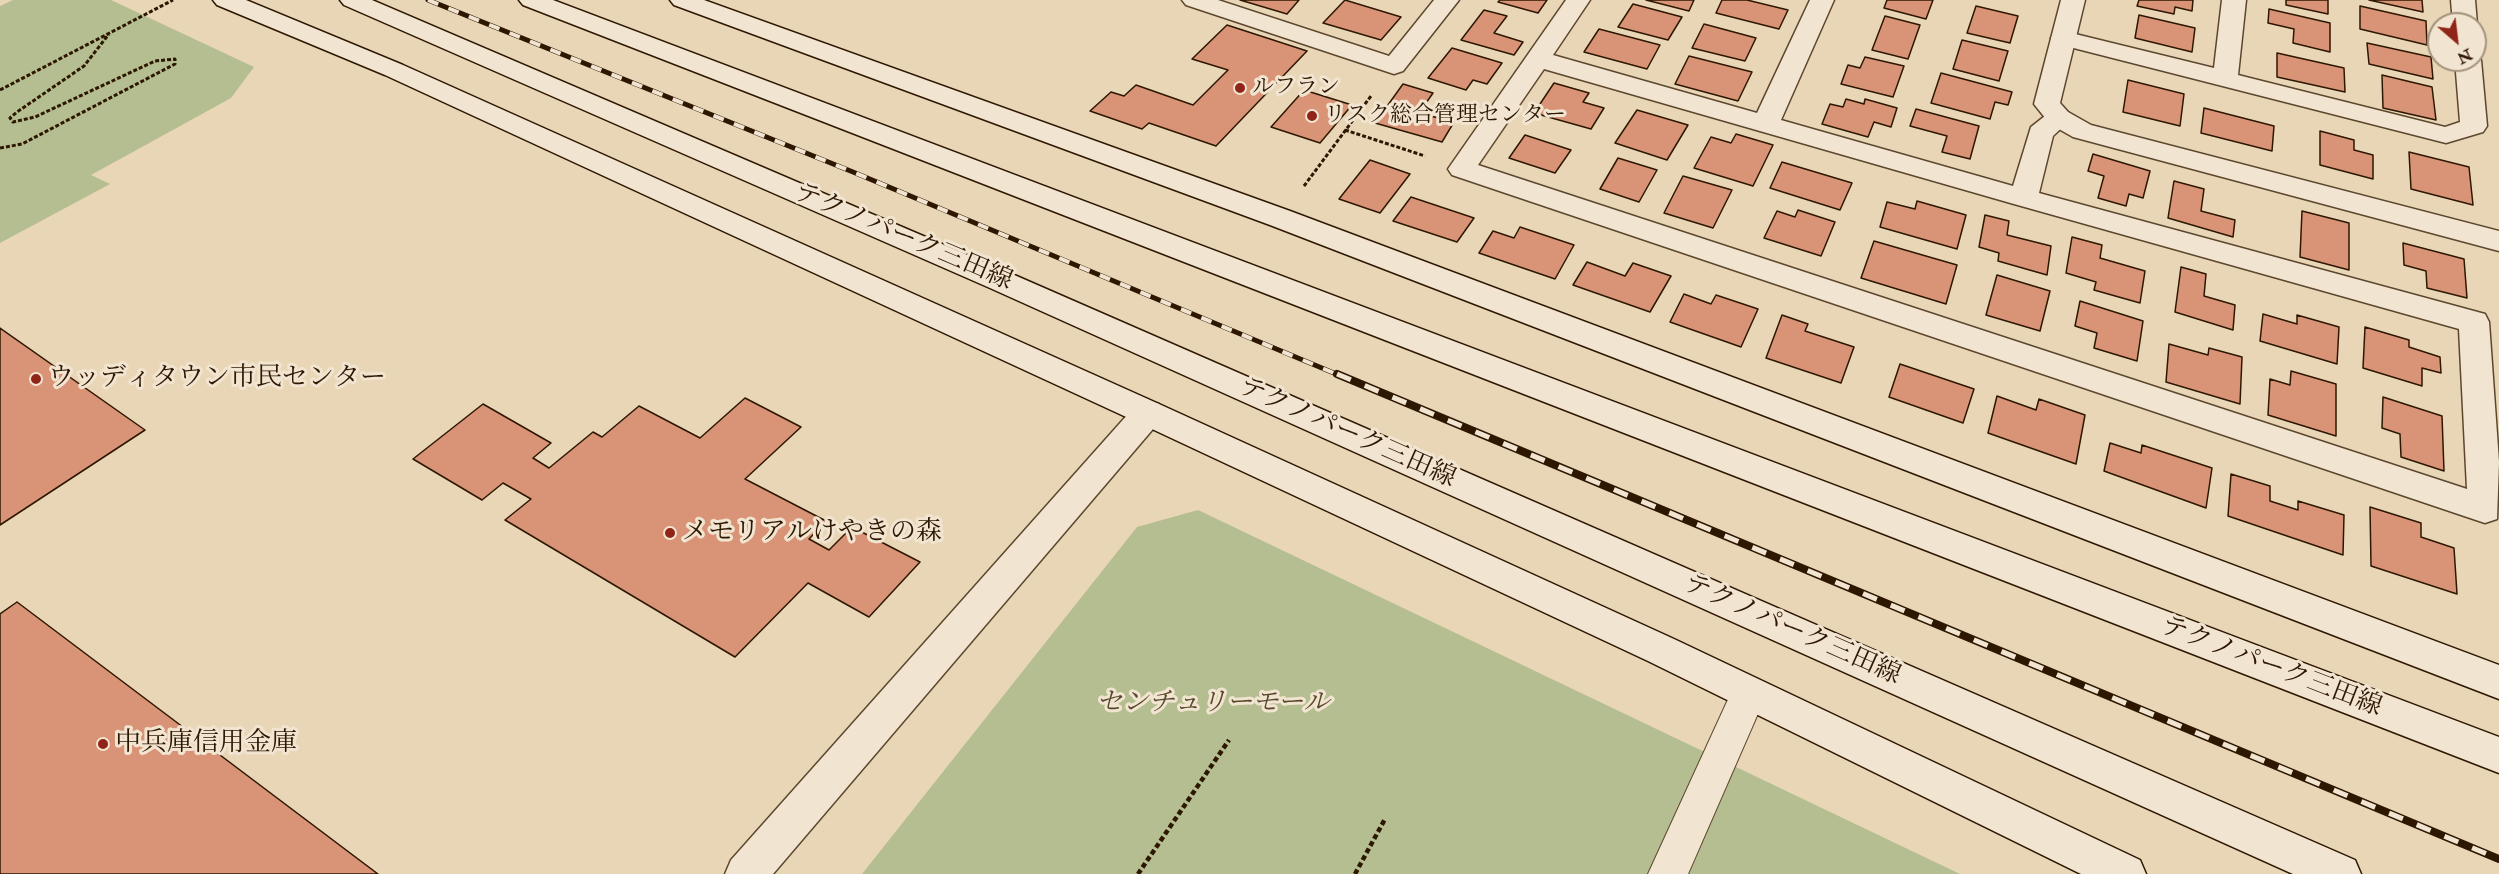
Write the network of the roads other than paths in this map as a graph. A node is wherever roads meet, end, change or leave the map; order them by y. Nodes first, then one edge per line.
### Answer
1 (225, 0) edge
2 (352, 0) edge
3 (531, 0) edge
4 (682, 0) edge
5 (1447, 0) edge
6 (1578, 0) edge
7 (1822, 0) edge
8 (2073, 0) edge
9 (2234, 0) edge
10 (1198, 1) edge
11 (2063, 38) junction
12 (1538, 59) junction
13 (2469, 72) edge
14 (2225, 79) junction
15 (2059, 118) junction
16 (1766, 123) junction
17 (2024, 198) junction
18 (2499, 241) edge
19 (1148, 412) junction
20 (2499, 682) edge
21 (1749, 693) junction
22 (2499, 755) edge
23 (746, 874) edge
24 (1668, 874) edge
25 (2125, 874) edge
26 (2340, 874) edge

1 - 19 main road
2 - 26 main road, テクノパーク三田線
3 - 22 main road, テクノパーク三田線
4 - 20 main road
5 - 10 main road
6 - 12 main road
7 - 16 main road
8 - 11 main road
9 - 14 main road
11 - 14 main road
11 - 15 main road
12 - 16 main road
12 - 17 main road
13 - 14 main road
15 - 17 main road
15 - 18 main road
16 - 17 main road
19 - 21 main road
19 - 23 main road
21 - 24 lane
21 - 25 main road

